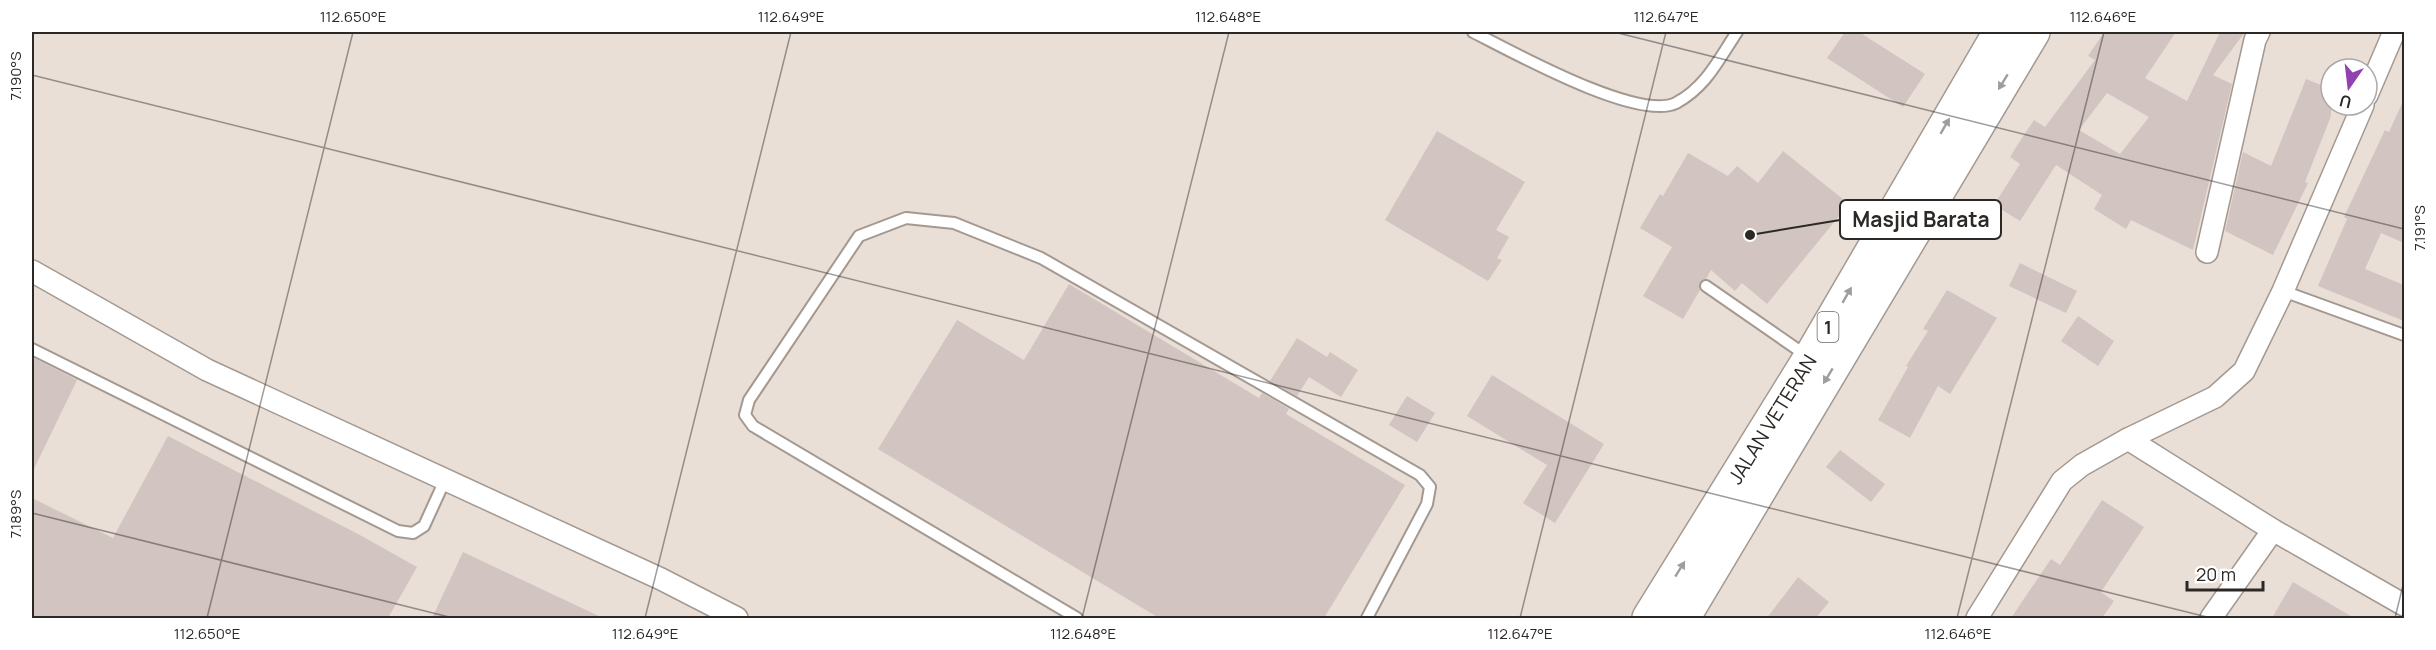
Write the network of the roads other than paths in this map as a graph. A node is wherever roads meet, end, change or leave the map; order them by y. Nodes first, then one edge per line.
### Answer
1 (1473, 32) edge
2 (1737, 32) edge
3 (2000, 32) edge
4 (2032, 32) edge
5 (2259, 32) edge
6 (2394, 32) edge
7 (2379, 66) edge
8 (2357, 117) edge
9 (2207, 252) dead end
10 (32, 271) edge
11 (1706, 286) dead end
12 (2283, 291) junction
13 (2404, 335) edge
14 (32, 349) edge
15 (1810, 358) junction
16 (2128, 439) junction
17 (446, 480) junction
18 (2273, 530) junction
19 (2404, 605) edge
20 (737, 618) edge
21 (1077, 618) edge
22 (1367, 618) edge
23 (1649, 618) edge
24 (1683, 618) edge
25 (1977, 618) edge
26 (2211, 618) edge

1 - 2 lane
15 -> 3 highway, JALAN VETERAN / 1
4 -> 24 highway, JALAN VETERAN / 1
5 - 9 street
6 - 7 street
8 - 12 street
10 - 17 street
11 - 15 lane
12 - 13 lane
12 - 16 street
14 - 17 lane
23 -> 15 highway, JALAN VETERAN / 1
16 - 18 street
16 - 25 street
17 - 20 street
18 - 19 street
18 - 26 street
21 - 22 lane

